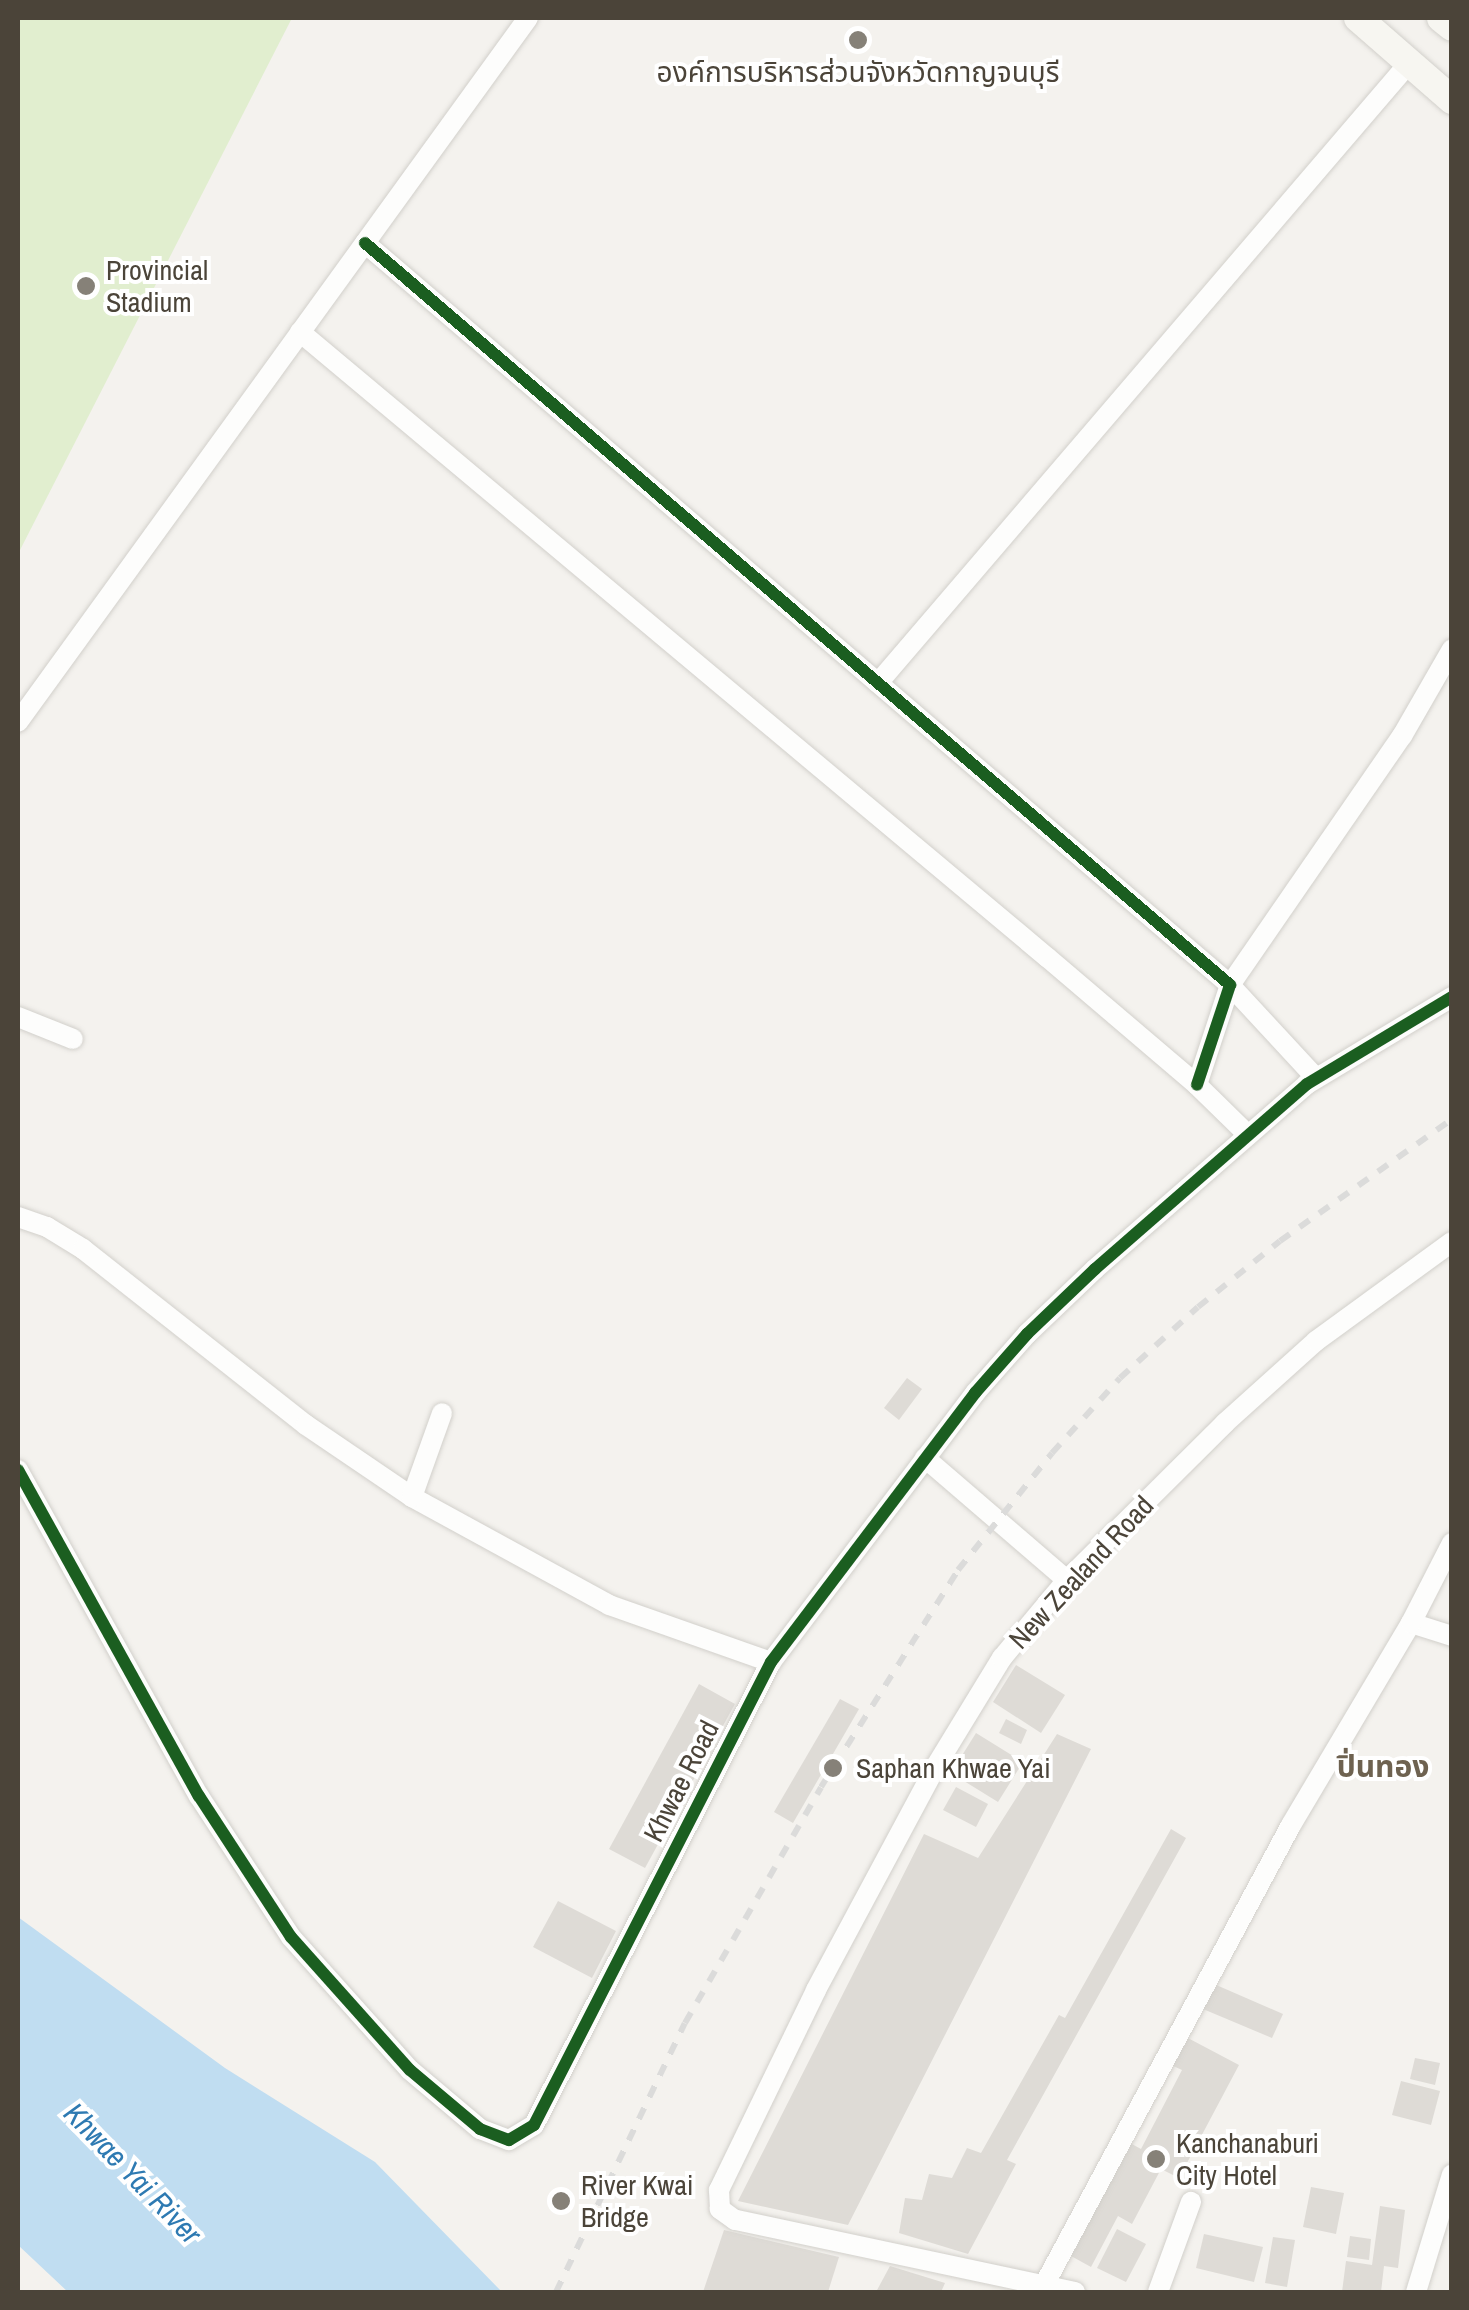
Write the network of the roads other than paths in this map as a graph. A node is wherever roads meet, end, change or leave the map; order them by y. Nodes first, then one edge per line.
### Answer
1 (528, 18) edge
2 (1358, 18) edge
3 (1441, 18) edge
4 (1452, 27) edge
5 (1409, 63) junction
6 (1452, 100) edge
7 (364, 244) junction
8 (300, 332) junction
9 (1452, 649) edge
10 (878, 683) junction
11 (18, 722) edge
12 (1230, 985) junction
13 (1452, 996) edge
14 (18, 1017) edge
15 (73, 1038) dead end
16 (1316, 1078) junction
17 (1198, 1085) junction
18 (1248, 1135) junction
19 (18, 1217) edge
20 (1452, 1242) edge
21 (442, 1413) dead end
22 (925, 1458) junction
23 (18, 1470) edge
24 (412, 1497) junction
25 (1452, 1543) edge
26 (1066, 1580) junction
27 (1412, 1623) junction
28 (1452, 1636) edge
29 (771, 1662) junction
30 (1452, 2174) edge
31 (1191, 2202) dead end
32 (1043, 2287) junction
33 (1075, 2292) edge
34 (1158, 2292) edge
35 (1416, 2292) edge

1 - 7 street
2 - 5 main road
3 - 4 main road
5 - 6 main road
5 - 10 street
7 - 8 street
7 - 10 street
8 - 11 street
8 - 17 street
9 - 12 street
10 - 12 street
12 - 16 street
12 - 17 street
13 - 16 street
14 - 15 street
16 - 18 street
17 - 18 street
18 - 22 street
19 - 24 street
20 - 26 street, New Zealand Road
21 - 24 street
22 - 26 street
22 - 29 street
23 - 29 street
24 - 29 street
25 - 27 street
26 - 32 street, New Zealand Road
27 - 28 street
27 - 32 street
30 - 35 street
31 - 34 street
32 - 33 street

